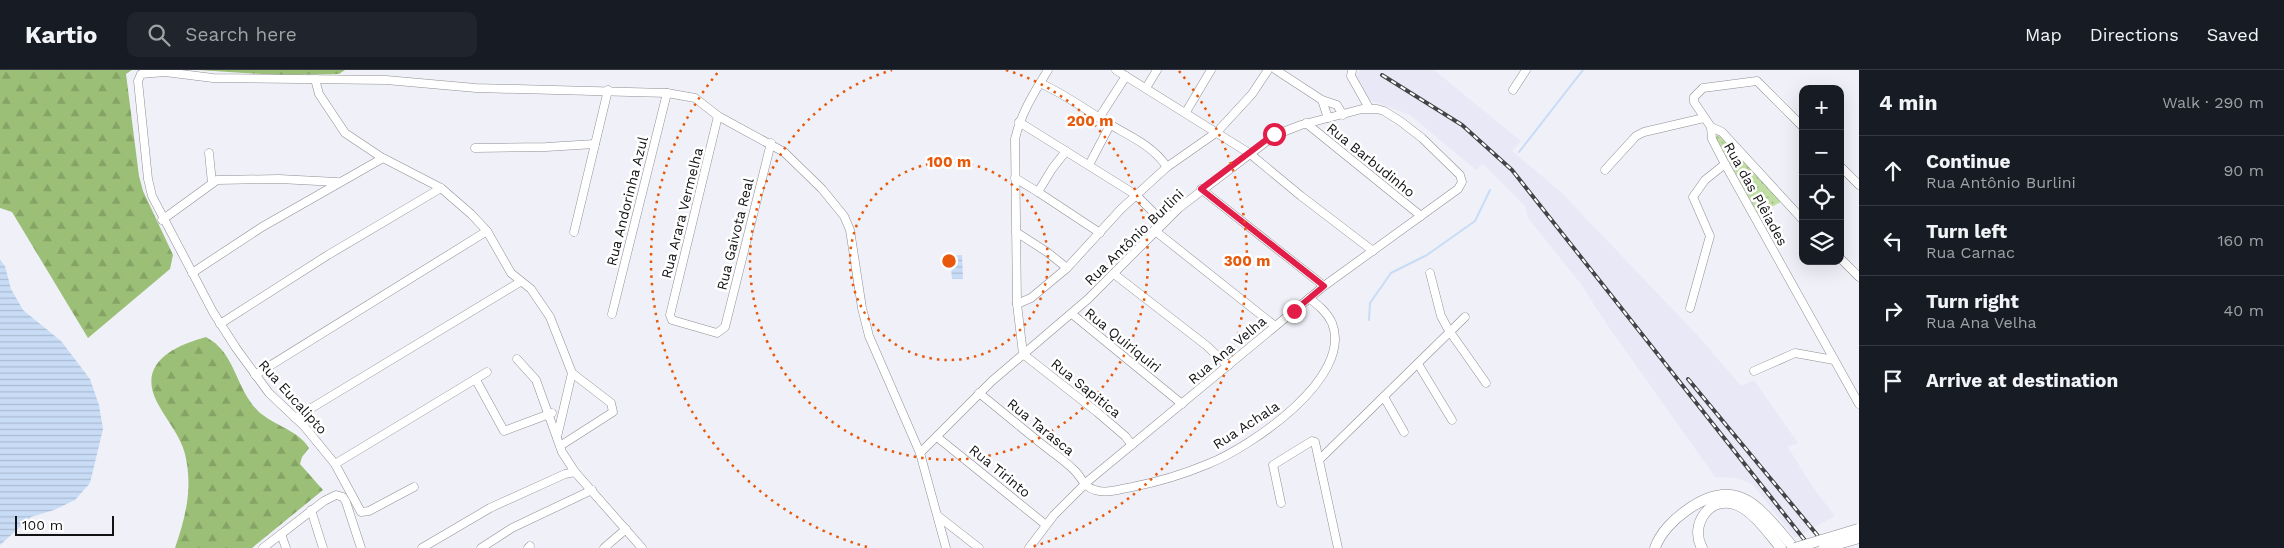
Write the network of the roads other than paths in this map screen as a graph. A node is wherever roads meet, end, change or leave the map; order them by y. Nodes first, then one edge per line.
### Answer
1 (1048, 70) edge
2 (1116, 70) edge
3 (1157, 70) edge
4 (1211, 70) edge
5 (1268, 70) edge
6 (1276, 70) edge
7 (1526, 70) edge
8 (1350, 71) edge
9 (1126, 76) junction
10 (315, 79) junction
11 (1040, 83) junction
12 (1146, 88) junction
13 (608, 90) junction
14 (1512, 90) dead end
15 (667, 93) junction
16 (1322, 100) junction
17 (1369, 108) junction
18 (1186, 112) junction
19 (1343, 115) junction
20 (718, 116) junction
21 (1099, 118) junction
22 (1328, 118) junction
23 (1704, 118) junction
24 (1019, 122) junction
25 (1799, 123) edge
26 (1306, 124) junction
27 (1110, 125) junction
28 (1711, 127) junction
29 (1217, 132) junction
30 (771, 143) junction
31 (595, 144) junction
32 (475, 148) dead end
33 (1066, 151) junction
34 (209, 153) dead end
35 (1249, 153) junction
36 (381, 157) junction
37 (1725, 164) junction
38 (1089, 165) junction
39 (1167, 167) junction
40 (1844, 169) edge
41 (1605, 170) dead end
42 (1015, 178) junction
43 (1857, 179) edge
44 (338, 182) junction
45 (212, 183) junction
46 (441, 188) junction
47 (1201, 189) junction
48 (1038, 192) junction
49 (1136, 195) junction
50 (1421, 216) junction
51 (1799, 216) edge
52 (162, 220) junction
53 (1163, 222) junction
54 (1154, 230) junction
55 (487, 231) junction
56 (574, 232) dead end
57 (1016, 232) junction
58 (1100, 233) junction
59 (1373, 250) junction
60 (1844, 262) edge
61 (1067, 268) junction
62 (192, 273) junction
63 (1430, 273) dead end
64 (1114, 274) junction
65 (1859, 277) edge
66 (520, 282) junction
67 (1324, 286) junction
68 (1309, 298) junction
69 (1017, 304) junction
70 (1690, 308) dead end
71 (612, 314) dead end
72 (1072, 314) junction
73 (1465, 317) dead end
74 (220, 324) junction
75 (1275, 326) junction
76 (723, 330) joint
77 (1450, 332) junction
78 (1023, 354) junction
79 (518, 358) dead end
80 (1834, 360) junction
81 (1418, 364) junction
82 (1228, 366) junction
83 (1754, 371) dead end
84 (487, 372) dead end
85 (572, 373) junction
86 (255, 375) junction
87 (476, 380) junction
88 (1486, 383) dead end
89 (979, 393) junction
90 (1384, 397) junction
91 (1182, 404) junction
92 (1859, 404) edge
93 (550, 414) junction
94 (296, 418) junction
95 (1452, 420) dead end
96 (1404, 432) dead end
97 (557, 437) junction
98 (937, 437) junction
99 (1132, 445) junction
100 (560, 446) junction
101 (920, 453) junction
102 (1319, 460) junction
103 (336, 464) junction
104 (575, 472) junction
105 (1084, 484) junction
106 (414, 487) dead end
107 (349, 488) junction
108 (592, 490) junction
109 (342, 497) junction
110 (1281, 503) dead end
111 (311, 510) junction
112 (938, 516) junction
113 (1046, 525) junction
114 (626, 529) junction
115 (1859, 531) edge
116 (281, 534) junction
117 (263, 548) edge
118 (286, 548) edge
119 (323, 548) edge
120 (361, 548) edge
121 (422, 548) edge
122 (481, 548) edge
123 (604, 548) edge
124 (642, 548) edge
125 (946, 548) edge
126 (979, 548) edge
127 (1029, 548) edge
128 (1338, 548) edge
129 (1655, 548) edge
130 (1702, 548) edge
131 (1781, 548) edge
132 (1794, 548) edge
133 (1824, 548) edge

1 - 11 street
2 - 9 street
3 - 12 street
4 - 18 street
5 - 29 street
6 - 16 street
7 - 14 street
8 - 17 street
9 - 12 street
9 - 21 street
10 - 13 street
10 - 36 street
10 - 52 street
11 - 21 street
11 - 24 street
12 - 18 street
13 - 15 street
13 - 31 street
15 - 20 street
15 - 71 street, Rua Andorinha Azul
16 - 19 street
16 - 22 street
17 - 19 street, Rua Antônio Burlini
17 - 50 street, Rua Ana Velha
18 - 29 street
19 - 22 street, Rua Antônio Burlini
20 - 30 street
20 - 76 street, Rua Arara Vermelha
21 - 27 street
22 - 26 street, Rua Antônio Burlini
23 - 25 street, Rua das Plêiades
23 - 28 street, Rua das Plêiades
23 - 41 street
24 - 33 street
24 - 42 street
26 - 35 street, Rua Antônio Burlini
26 - 50 street, Rua Barbudinho
27 - 38 street
27 - 39 street
28 - 37 street, Rua das Plêiades
28 - 51 street
29 - 35 street
29 - 39 street
30 - 76 street, Rua Gaivota Real
30 - 101 street
31 - 32 street
31 - 56 street
33 - 38 street
33 - 48 street
34 - 45 street
35 - 47 street, Rua Antônio Burlini
35 - 59 street
36 - 44 street
36 - 46 street
37 - 70 street
37 - 80 street, Rua das Plêiades
38 - 49 street
39 - 49 street
40 - 43 street
42 - 48 street
42 - 57 street
44 - 45 street
44 - 62 street
45 - 52 street
46 - 55 street
46 - 74 street
47 - 53 street, Rua Antônio Burlini
47 - 67 street
48 - 58 street
49 - 53 street
49 - 58 street
50 - 59 street, Rua Ana Velha
52 - 62 street, Rua Eucalipto
53 - 54 street, Rua Antônio Burlini
54 - 64 street, Rua Antônio Burlini
54 - 75 street
55 - 66 street
55 - 86 street
57 - 61 street
57 - 69 street
58 - 61 street
59 - 67 street, Rua Ana Velha
60 - 65 street
61 - 69 street
62 - 74 street, Rua Eucalipto
63 - 77 street
64 - 72 street, Rua Antônio Burlini
64 - 82 street
66 - 85 street
66 - 94 street
67 - 68 street, Rua Ana Velha
68 - 75 street, Rua Ana Velha
68 - 105 street, Rua Achala
69 - 78 street
72 - 78 street, Rua Antônio Burlini
72 - 91 street, Rua Quiriquiri
73 - 77 street
74 - 86 street, Rua Eucalipto
75 - 82 street, Rua Ana Velha
77 - 81 street
77 - 88 street
78 - 89 street, Rua Antônio Burlini
78 - 99 street, Rua Sapitica
79 - 93 street
80 - 83 street
80 - 92 street, Rua das Plêiades
81 - 90 street
81 - 95 street
82 - 91 street, Rua Ana Velha
84 - 87 street
85 - 97 street
85 - 100 street
86 - 94 street, Rua Eucalipto
87 - 93 street
87 - 103 street
89 - 98 street, Rua Antônio Burlini
89 - 105 street, Rua Tarasca
90 - 96 street
90 - 102 street
91 - 99 street, Rua Ana Velha
93 - 97 street
94 - 103 street, Rua Eucalipto
97 - 100 street
98 - 101 street, Rua Antônio Burlini
98 - 113 street, Rua Tirinto
99 - 105 street, Rua Ana Velha
100 - 104 street
101 - 112 street
102 - 110 street
102 - 128 street
103 - 107 street, Rua Eucalipto
104 - 108 street
104 - 121 street
105 - 113 street, Rua Ana Velha
106 - 107 street, Rua Eucalipto
107 - 109 street
108 - 114 street
108 - 122 street
109 - 111 street
109 - 120 street
111 - 116 street
111 - 119 street
112 - 125 street
112 - 126 street
113 - 127 street, Rua Ana Velha
114 - 123 street
114 - 124 street
115 - 132 street, bridge
115 - 133 street, bridge
116 - 117 street
116 - 118 street
129 - 132 street
130 - 131 street

